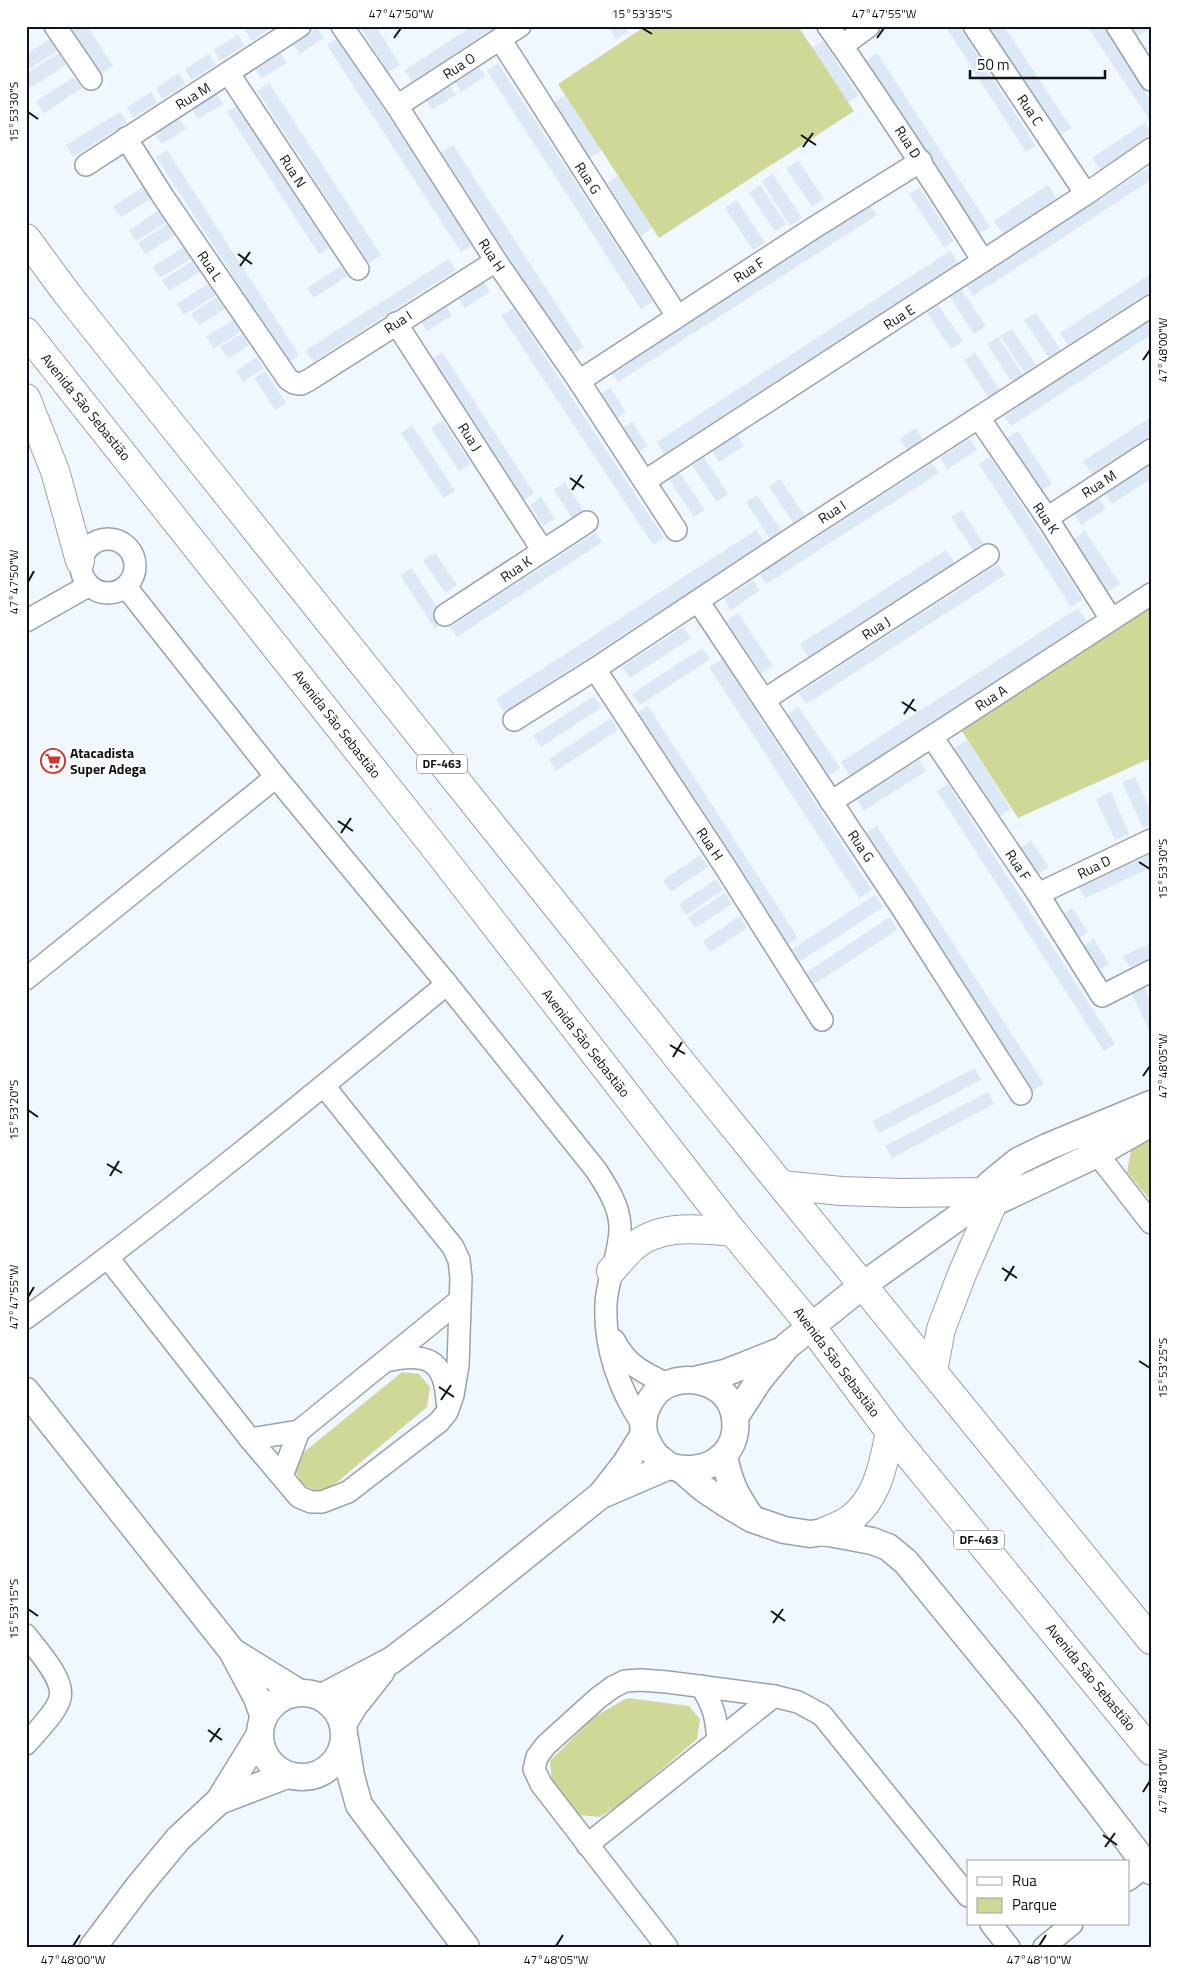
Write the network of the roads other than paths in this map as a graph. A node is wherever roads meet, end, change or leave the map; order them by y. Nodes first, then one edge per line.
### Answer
1 (55, 26) edge
2 (300, 26) edge
3 (342, 26) edge
4 (520, 26) edge
5 (828, 26) edge
6 (869, 26) edge
7 (974, 26) edge
8 (1117, 26) edge
9 (500, 39) junction
10 (842, 46) junction
11 (229, 74) junction
12 (91, 79) dead end
13 (1151, 80) edge
14 (398, 106) junction
15 (126, 138) junction
16 (1151, 149) edge
17 (921, 161) junction
18 (86, 165) dead end
19 (1086, 194) junction
20 (26, 238) edge
21 (496, 261) junction
22 (983, 261) junction
23 (358, 269) dead end
24 (1151, 306) edge
25 (677, 316) junction
26 (396, 324) junction
27 (26, 332) edge
28 (578, 381) junction
29 (301, 384) joint
30 (26, 398) edge
31 (979, 418) junction
32 (1151, 450) edge
33 (645, 481) junction
34 (1047, 518) junction
35 (588, 522) dead end
36 (676, 530) dead end
37 (543, 551) junction
38 (988, 555) dead end
39 (84, 573) junction
40 (126, 587) junction
41 (1151, 594) edge
42 (698, 601) junction
43 (445, 616) dead end
44 (1111, 619) junction
45 (26, 621) edge
46 (595, 669) junction
47 (764, 700) junction
48 (514, 720) dead end
49 (932, 737) junction
50 (276, 777) junction
51 (831, 802) junction
52 (1151, 840) edge
53 (1038, 894) junction
54 (1151, 972) edge
55 (26, 979) edge
56 (448, 984) junction
57 (822, 1020) dead end
58 (324, 1086) junction
59 (1021, 1094) dead end
60 (1151, 1104) edge
61 (1151, 1123) edge
62 (1082, 1132) junction
63 (1097, 1154) junction
64 (782, 1185) junction
65 (987, 1197) junction
66 (1151, 1223) edge
67 (733, 1232) junction
68 (108, 1258) junction
69 (611, 1271) junction
70 (863, 1285) junction
71 (460, 1300) junction
72 (26, 1318) edge
73 (606, 1324) junction
74 (811, 1326) junction
75 (783, 1350) junction
76 (384, 1362) junction
77 (933, 1370) junction
78 (699, 1379) junction
79 (667, 1384) junction
80 (26, 1391) edge
81 (447, 1412) junction
82 (735, 1417) junction
83 (644, 1430) junction
84 (299, 1431) junction
85 (890, 1432) junction
86 (250, 1439) junction
87 (724, 1455) junction
88 (675, 1468) junction
89 (282, 1476) junction
90 (601, 1495) junction
91 (752, 1519) junction
92 (824, 1532) junction
93 (26, 1635) edge
94 (1151, 1640) edge
95 (232, 1651) junction
96 (392, 1660) junction
97 (701, 1686) junction
98 (310, 1695) junction
99 (774, 1696) junction
100 (261, 1726) junction
101 (344, 1732) junction
102 (718, 1741) junction
103 (26, 1744) edge
104 (1151, 1751) edge
105 (287, 1775) junction
106 (219, 1801) junction
107 (588, 1845) junction
108 (1142, 1872) edge
109 (967, 1895) edge
110 (993, 1926) edge
111 (1070, 1926) edge
112 (457, 1942) edge
113 (93, 1947) edge
114 (667, 1947) edge
115 (1009, 1947) edge
116 (1044, 1947) edge

1 - 12 street
2 - 11 street, Rua M
3 - 14 street, Rua H
4 - 9 street, Rua O
5 - 10 street, Rua D
6 - 10 street
7 - 19 street, Rua C
8 - 13 street
9 - 14 street, Rua O
9 - 25 street, Rua G
10 - 17 street, Rua D
11 - 15 street, Rua M
11 - 23 street, Rua N
14 - 21 street, Rua H
15 - 18 street, Rua M
15 - 29 street, Rua L
16 - 19 street, Rua E
17 - 22 street, Rua D
17 - 25 street, Rua F
19 - 22 street, Rua E
20 - 64 main road, DF-463
21 - 26 street, Rua I
21 - 28 street, Rua H
22 - 33 street, Rua E
24 - 31 street, Rua I
25 - 28 street, Rua F
26 - 29 street, Rua I
26 - 37 street, Rua J
27 - 67 main road, Avenida São Sebastião / DF-463
28 - 33 street, Rua H
30 - 39 main road
31 - 34 street, Rua K
31 - 42 street, Rua I
32 - 34 street, Rua M
33 - 36 street, Rua H
34 - 44 street, Rua K
35 - 37 street, Rua K
37 - 43 street, Rua K
38 - 47 street, Rua J
39 - 40 street
39 - 40 street
39 - 45 street
40 - 50 street
41 - 44 street, Rua A
42 - 46 street, Rua I
42 - 47 street, Rua G
44 - 49 street, Rua A
46 - 48 street, Rua I
46 - 57 street, Rua H
47 - 51 street, Rua G
49 - 51 street, Rua A
49 - 53 street, Rua F
50 - 55 street
50 - 56 street
51 - 59 street, Rua G
52 - 53 street, Rua D
53 - 54 street, Rua F
56 - 58 street
56 - 69 street
58 - 68 street
58 - 71 street
60 - 62 street
61 - 63 street
62 - 63 street
62 - 65 street
63 - 65 street
63 - 66 street
64 - 65 main road
64 - 70 main road, DF-463
65 - 70 street
65 - 77 main road
67 - 69 main road
67 - 74 main road, Avenida São Sebastião / DF-463
68 - 72 street
68 - 86 street
69 - 73 street
70 - 74 street
70 - 77 main road, DF-463
71 - 76 street
71 - 81 street
73 - 79 street
73 - 83 street
74 - 75 street
74 - 85 main road, Avenida São Sebastião / DF-463
75 - 78 street
75 - 82 street
76 - 81 street
76 - 84 street
77 - 94 main road, DF-463
78 - 79 street
78 - 82 street
79 - 83 street
80 - 95 street
81 - 89 street
82 - 87 street
83 - 88 street
83 - 90 street
84 - 86 street
84 - 89 street
85 - 92 main road
85 - 104 main road, Avenida São Sebastião / DF-463
86 - 89 street
87 - 88 street
87 - 91 street
88 - 90 street
88 - 91 street
90 - 96 street
91 - 92 street
92 - 108 street
93 - 103 street
95 - 98 street
95 - 100 street
96 - 98 street
96 - 101 street
97 - 99 street
97 - 102 street
97 - 107 street
98 - 100 street
98 - 101 street
99 - 102 street
99 - 109 street
100 - 105 street
100 - 106 street
101 - 105 street
101 - 112 street
102 - 107 street
105 - 106 street
106 - 113 street
107 - 114 street
110 - 115 street
111 - 116 street

